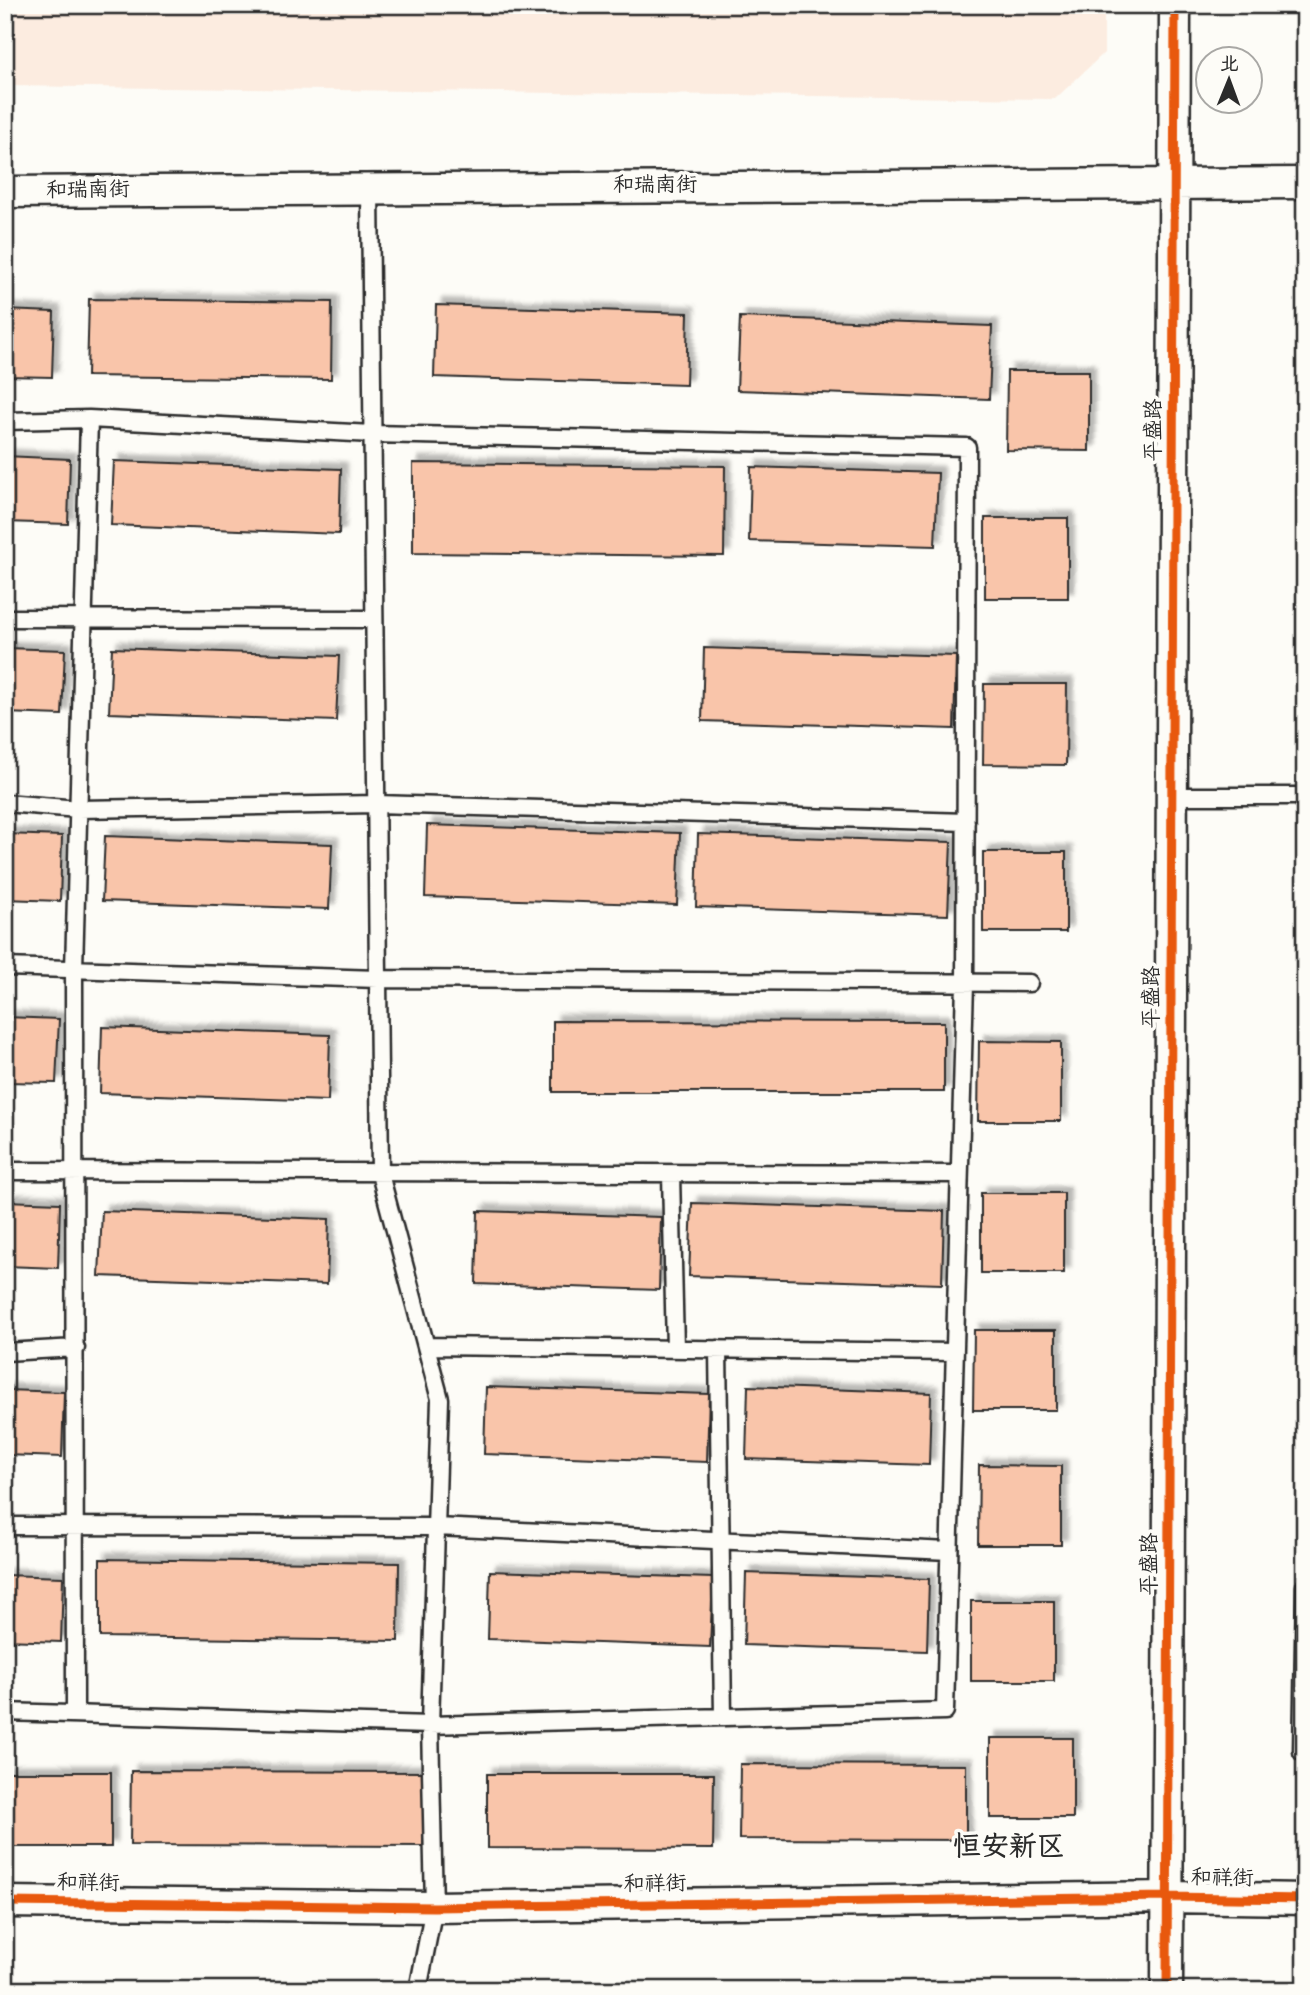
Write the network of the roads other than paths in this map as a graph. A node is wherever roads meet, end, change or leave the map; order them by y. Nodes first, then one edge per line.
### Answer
1 (1175, 5) edge
2 (1174, 182) junction
3 (1305, 183) edge
4 (370, 189) junction
5 (5, 192) edge
6 (89, 419) junction
7 (5, 421) edge
8 (372, 434) junction
9 (5, 618) edge
10 (84, 619) junction
11 (374, 619) junction
12 (1172, 796) junction
13 (1305, 796) edge
14 (5, 803) edge
15 (376, 803) junction
16 (78, 809) junction
17 (966, 822) junction
18 (5, 967) edge
19 (74, 969) junction
20 (378, 979) junction
21 (965, 983) junction
22 (1029, 983) dead end
23 (5, 1171) edge
24 (75, 1174) junction
25 (380, 1174) junction
26 (671, 1174) junction
27 (960, 1174) junction
28 (426, 1346) junction
29 (75, 1348) junction
30 (675, 1349) junction
31 (718, 1349) junction
32 (5, 1352) edge
33 (955, 1352) junction
34 (76, 1523) junction
35 (5, 1526) edge
36 (436, 1527) junction
37 (720, 1540) junction
38 (949, 1551) junction
39 (1305, 1586) edge
40 (5, 1712) edge
41 (75, 1714) junction
42 (723, 1717) junction
43 (430, 1725) junction
44 (1302, 1752) dead end
45 (1168, 1897) junction
46 (1305, 1899) edge
47 (5, 1902) edge
48 (434, 1907) junction
49 (418, 1990) edge
50 (1167, 1990) edge

1 - 2 street, 平盛路
2 - 3 street, 和瑞南街
2 - 4 street, 和瑞南街
2 - 12 street, 平盛路
4 - 5 street, 和瑞南街
4 - 8 lane
6 - 7 lane
6 - 8 lane
6 - 10 lane
8 - 11 lane
8 - 17 lane
9 - 10 lane
10 - 11 lane
10 - 16 lane
11 - 15 lane
12 - 13 lane
12 - 45 street, 平盛路
14 - 16 lane
15 - 16 lane
15 - 17 lane
15 - 20 lane
16 - 19 lane
17 - 21 lane
18 - 19 lane
19 - 20 lane
19 - 24 lane
20 - 21 lane
20 - 25 lane
21 - 22 lane
21 - 27 lane
23 - 24 lane
24 - 25 lane
24 - 29 lane
25 - 26 lane
25 - 28 lane
26 - 27 lane
26 - 30 lane
27 - 33 lane
28 - 30 lane
28 - 36 lane
29 - 32 lane
29 - 34 lane
30 - 31 lane
31 - 33 lane
31 - 37 lane
33 - 38 lane
34 - 35 lane
34 - 36 lane
34 - 41 lane
36 - 37 lane
36 - 43 lane
37 - 38 lane
37 - 42 lane
38 - 42 lane
39 - 44 lane
40 - 41 lane
41 - 43 lane
42 - 43 lane
43 - 48 lane
45 - 46 street, 和祥街
45 - 48 street, 和祥街
45 - 50 street, 平盛路
47 - 48 street, 和祥街
48 - 49 lane

